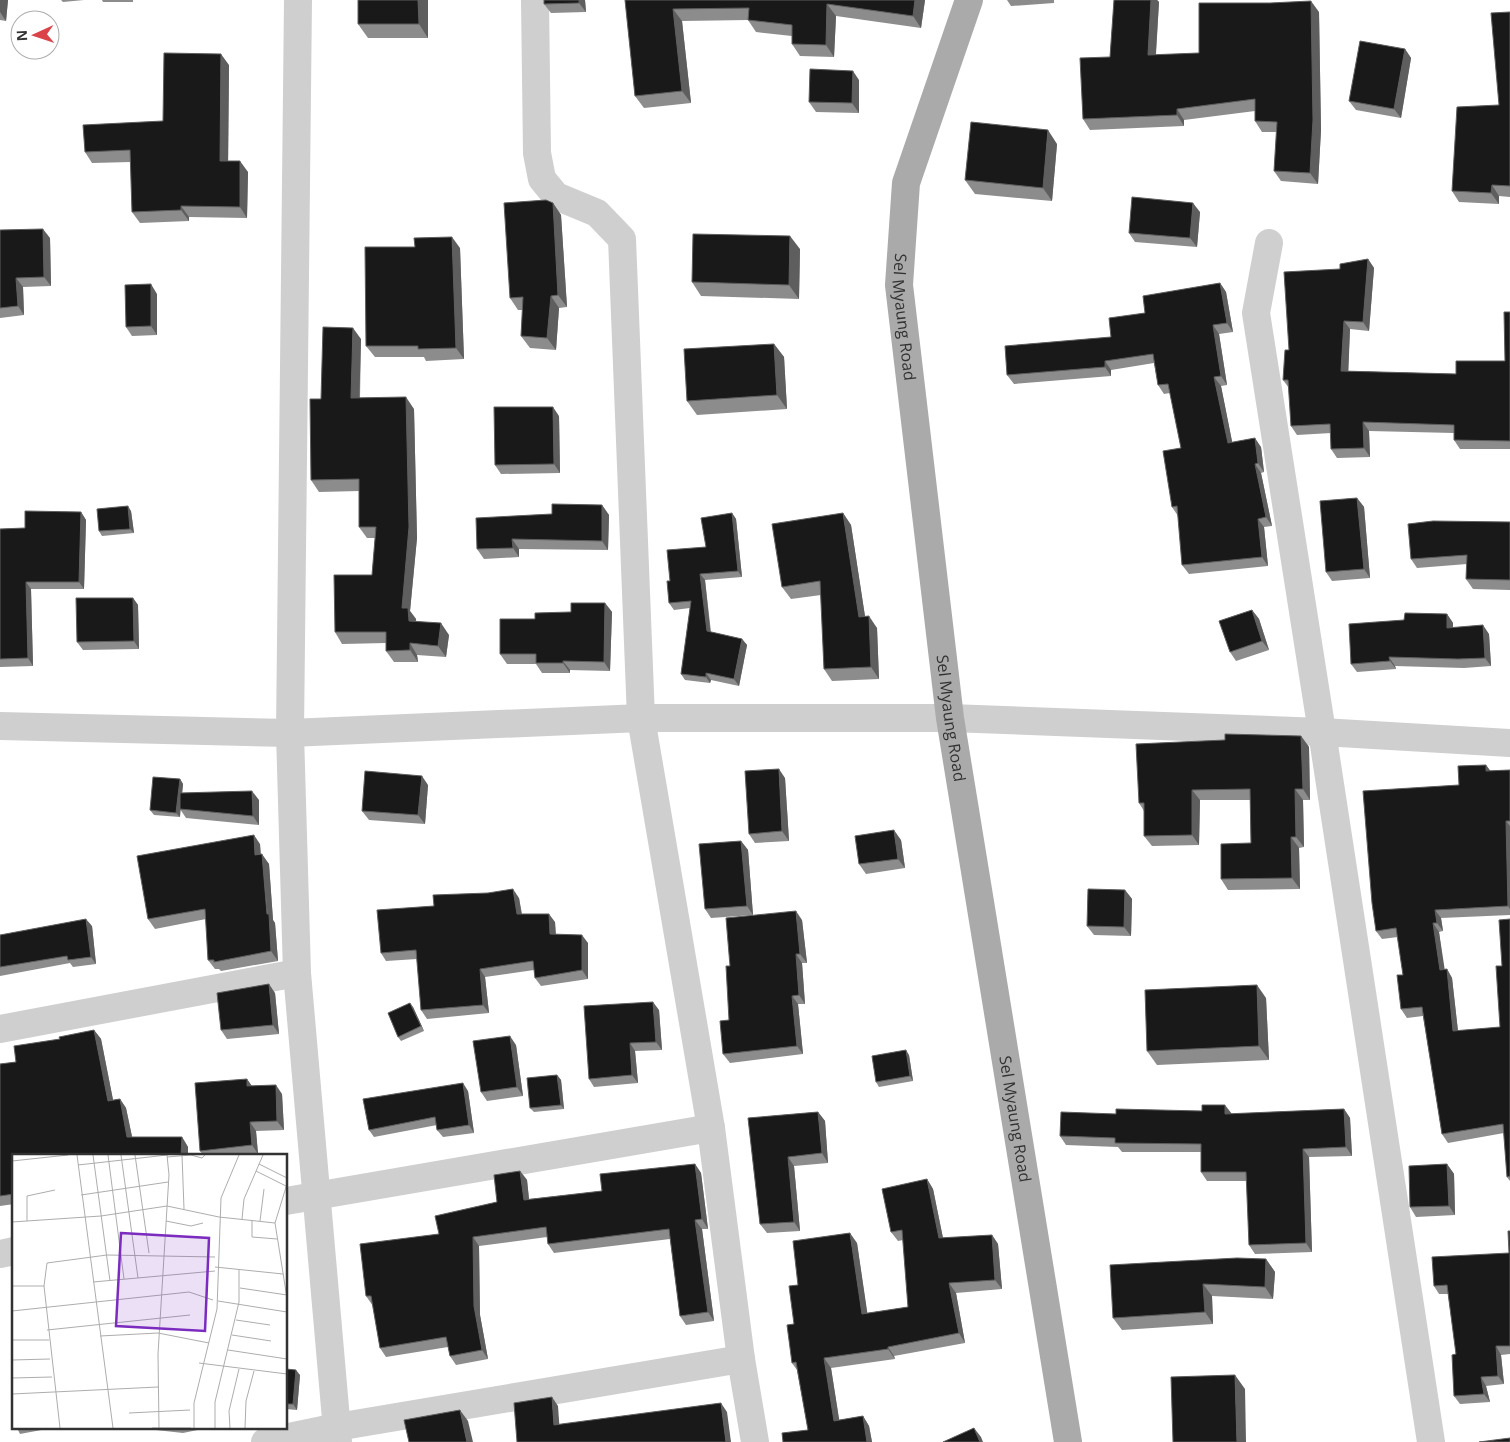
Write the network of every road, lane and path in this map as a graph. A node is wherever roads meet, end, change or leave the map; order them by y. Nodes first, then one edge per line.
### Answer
1 (298, 0) edge
2 (535, 0) edge
3 (968, 0) edge
4 (1269, 243) dead end
5 (641, 718) junction
6 (950, 718) junction
7 (0, 726) edge
8 (1322, 732) junction
9 (290, 733) junction
10 (1510, 743) edge
11 (297, 973) junction
12 (0, 1029) edge
13 (711, 1128) junction
14 (317, 1196) junction
15 (288, 1201) edge
16 (741, 1359) junction
17 (338, 1434) edge
18 (265, 1442) edge
19 (755, 1442) edge
20 (1068, 1442) edge
21 (1431, 1442) edge

1 - 9 street
2 - 5 street
3 - 6 main road, Sel Myaung Road
4 - 8 street
5 - 6 street
5 - 9 street
5 - 13 street
6 - 8 street
6 - 20 main road, Sel Myaung Road
7 - 9 street
8 - 10 street
8 - 21 street
9 - 11 street
11 - 12 street
11 - 14 street
13 - 14 street
13 - 16 street
14 - 15 street
14 - 17 street
16 - 17 street
16 - 19 street
17 - 18 street

